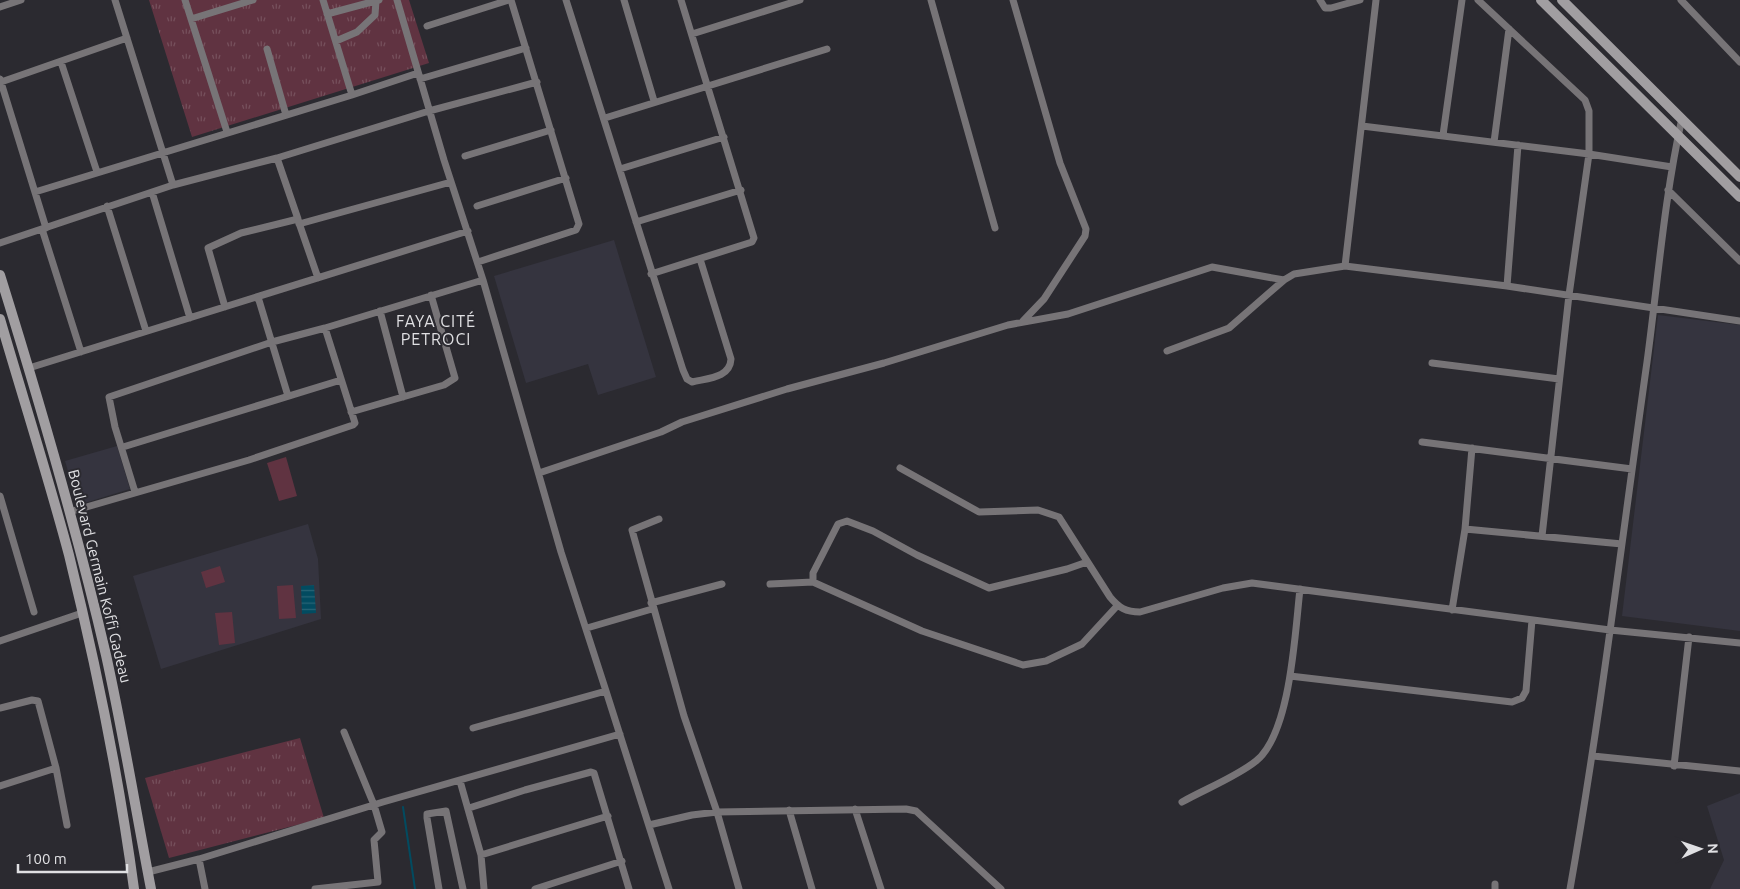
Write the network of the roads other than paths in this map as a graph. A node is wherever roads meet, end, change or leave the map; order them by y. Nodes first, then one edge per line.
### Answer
1 (21, 0) edge
2 (115, 0) edge
3 (185, 0) edge
4 (253, 0) edge
5 (323, 0) edge
6 (378, 0) edge
7 (397, 0) edge
8 (510, 0) edge
9 (566, 0) edge
10 (624, 0) edge
11 (681, 0) edge
12 (800, 0) edge
13 (931, 0) edge
14 (1013, 0) edge
15 (1320, 0) edge
16 (1360, 0) edge
17 (1376, 0) edge
18 (1462, 0) edge
19 (1478, 0) edge
20 (1541, 0) edge
21 (1562, 0) edge
22 (1681, 0) edge
23 (0, 7) edge
24 (327, 14) junction
25 (191, 19) junction
26 (427, 26) dead end
27 (1509, 29) junction
28 (692, 34) junction
29 (127, 38) junction
30 (336, 41) junction
31 (526, 48) junction
32 (827, 48) dead end
33 (267, 49) dead end
34 (62, 62) junction
35 (1740, 62) edge
36 (419, 76) junction
37 (0, 81) edge
38 (537, 82) junction
39 (708, 86) junction
40 (352, 95) junction
41 (654, 102) junction
42 (429, 111) junction
43 (286, 115) junction
44 (604, 118) junction
45 (1682, 118) junction
46 (1362, 126) junction
47 (551, 130) junction
48 (227, 132) junction
49 (1443, 135) junction
50 (724, 137) junction
51 (1678, 137) junction
52 (1494, 142) junction
53 (1518, 145) junction
54 (163, 152) junction
55 (1589, 154) junction
56 (465, 156) dead end
57 (277, 158) junction
58 (1672, 167) junction
59 (620, 169) junction
60 (98, 172) junction
61 (1740, 177) edge
62 (566, 178) junction
63 (450, 182) junction
64 (173, 185) junction
65 (741, 190) junction
66 (1668, 190) junction
67 (35, 192) junction
68 (152, 192) junction
69 (1740, 198) edge
70 (107, 206) junction
71 (477, 206) dead end
72 (299, 222) junction
73 (636, 222) junction
74 (44, 228) junction
75 (995, 228) dead end
76 (468, 231) junction
77 (0, 243) edge
78 (700, 259) junction
79 (1740, 261) edge
80 (478, 262) junction
81 (1345, 266) junction
82 (651, 274) junction
83 (0, 275) edge
84 (318, 278) junction
85 (484, 280) junction
86 (1284, 280) junction
87 (1507, 286) junction
88 (1568, 295) junction
89 (431, 296) junction
90 (258, 297) junction
91 (225, 307) junction
92 (1654, 309) junction
93 (380, 311) junction
94 (190, 318) junction
95 (0, 319) edge
96 (1023, 321) junction
97 (1740, 321) edge
98 (326, 328) junction
99 (146, 331) junction
100 (272, 342) junction
101 (1167, 351) dead end
102 (81, 352) junction
103 (1432, 363) dead end
104 (29, 368) junction
105 (1559, 379) junction
106 (341, 380) junction
107 (288, 396) junction
108 (403, 397) junction
109 (351, 412) junction
110 (1422, 442) dead end
111 (123, 447) junction
112 (1472, 448) junction
113 (1550, 459) junction
114 (900, 468) dead end
115 (1632, 469) junction
116 (539, 473) junction
117 (135, 492) junction
118 (0, 496) edge
119 (69, 512) junction
120 (659, 519) dead end
121 (1465, 529) junction
122 (1542, 536) junction
123 (1622, 544) junction
124 (1087, 562) junction
125 (813, 582) junction
126 (722, 584) dead end
127 (770, 584) dead end
128 (1300, 589) junction
129 (652, 606) junction
130 (1117, 606) junction
131 (1452, 610) junction
132 (34, 612) dead end
133 (82, 613) junction
134 (1532, 620) junction
135 (587, 628) junction
136 (1610, 630) junction
137 (1690, 637) junction
138 (0, 641) edge
139 (1740, 643) edge
140 (1290, 676) junction
141 (606, 691) junction
142 (0, 708) edge
143 (473, 728) dead end
144 (344, 732) dead end
145 (620, 734) junction
146 (1593, 756) junction
147 (1674, 766) junction
148 (56, 768) junction
149 (1740, 771) edge
150 (460, 781) junction
151 (0, 786) edge
152 (1182, 802) dead end
153 (374, 805) junction
154 (469, 808) junction
155 (855, 808) junction
156 (789, 810) junction
157 (717, 812) junction
158 (608, 816) junction
159 (67, 825) dead end
160 (650, 825) junction
161 (481, 854) junction
162 (199, 859) junction
163 (622, 861) junction
164 (148, 872) junction
165 (134, 889) edge
166 (151, 889) edge
167 (205, 889) edge
168 (315, 889) edge
169 (439, 889) edge
170 (463, 889) edge
171 (484, 889) edge
172 (535, 889) edge
173 (629, 889) edge
174 (669, 889) edge
175 (739, 889) edge
176 (812, 889) edge
177 (881, 889) edge
178 (1001, 889) edge
179 (1570, 889) edge

1 - 23 street
2 - 29 street
3 - 25 street
4 - 25 street
5 - 24 street
6 - 24 street
6 - 30 street
7 - 36 street
8 - 26 street
8 - 31 street
9 - 44 street
10 - 41 street
11 - 28 street
12 - 28 street
13 - 75 street
14 - 96 street
15 - 16 street
17 - 46 street
18 - 49 street
19 - 27 street
20 - 51 main road
21 - 45 main road
22 - 35 street
24 - 30 street
25 - 48 street
27 - 52 street
27 - 55 street
28 - 39 street
29 - 34 street
29 - 54 street
30 - 40 street
31 - 36 street
31 - 38 street
32 - 39 street
33 - 43 street
34 - 37 street
34 - 60 street
36 - 40 street
36 - 42 street
37 - 67 street
38 - 42 street
38 - 47 street
39 - 41 street
39 - 50 street
40 - 43 street
41 - 44 street
42 - 57 street
42 - 63 street
43 - 48 street
44 - 59 street
45 - 51 street
45 - 61 main road
46 - 49 street
46 - 81 street
47 - 56 street
47 - 62 street
48 - 54 street
49 - 52 street
50 - 59 street
50 - 65 street
51 - 58 street
51 - 69 main road
52 - 53 street
53 - 55 street
53 - 87 street
54 - 60 street
54 - 64 street
55 - 58 street
55 - 88 street
57 - 64 street
57 - 72 street
58 - 66 street
59 - 73 street
60 - 67 street
62 - 71 street
62 - 80 street
63 - 72 street
63 - 76 street
64 - 68 street
65 - 73 street
65 - 78 street
66 - 79 street
66 - 92 street
67 - 74 street
68 - 70 street
68 - 94 street
70 - 74 street
70 - 99 street
72 - 84 street
72 - 91 street
73 - 82 street
74 - 77 street
74 - 102 street
76 - 80 street
76 - 84 street
78 - 82 street
78 - 82 street
80 - 85 street
81 - 86 street
81 - 87 street
83 - 104 main road, Boulevard Germain Koffi Gadeau
84 - 90 street
85 - 89 street
85 - 116 street
86 - 96 street
86 - 101 street
87 - 88 street
88 - 92 street
88 - 105 street
89 - 93 street
89 - 108 street
90 - 91 street
90 - 100 street
91 - 94 street
92 - 97 street
92 - 115 street
93 - 98 street
93 - 108 street
94 - 99 street
95 - 133 main road, Boulevard Germain Koffi Gadeau
96 - 116 street
98 - 100 street
98 - 106 street
99 - 102 street
100 - 107 street
100 - 111 street
102 - 104 street
103 - 105 street
104 - 119 main road, Boulevard Germain Koffi Gadeau
105 - 113 street
106 - 107 street
106 - 109 street
107 - 111 street
108 - 109 street
109 - 117 street
110 - 112 street
111 - 117 street
112 - 113 street
112 - 121 street
113 - 115 street
113 - 122 street
114 - 124 street
115 - 123 street
116 - 135 street
117 - 119 street
118 - 132 street
119 - 164 main road, Boulevard Germain Koffi Gadeau
120 - 129 street
121 - 122 street
121 - 131 street
122 - 123 street
123 - 136 street
124 - 125 street
124 - 130 street
125 - 127 street
125 - 130 street
126 - 129 street
128 - 130 street
128 - 131 street
128 - 140 street
129 - 135 street
129 - 157 street
131 - 134 street
133 - 138 street
133 - 165 main road, Boulevard Germain Koffi Gadeau
134 - 136 street
134 - 140 street
135 - 141 street
136 - 137 street
136 - 146 street
137 - 139 street
137 - 147 street
140 - 152 street
141 - 143 street
141 - 145 street
142 - 148 street
144 - 153 street
145 - 150 street
145 - 160 street
146 - 147 street
146 - 179 street
147 - 149 street
148 - 151 street
148 - 159 street
150 - 153 street
150 - 154 street
153 - 162 street
153 - 168 street
154 - 158 street
154 - 161 street
155 - 156 street
155 - 177 street
155 - 178 street
156 - 157 street
156 - 176 street
157 - 160 street
157 - 175 street
158 - 161 street
158 - 163 street
160 - 174 street
161 - 171 street
162 - 164 street
162 - 167 street
163 - 172 street
163 - 173 street
164 - 166 main road, Boulevard Germain Koffi Gadeau
169 - 170 street

